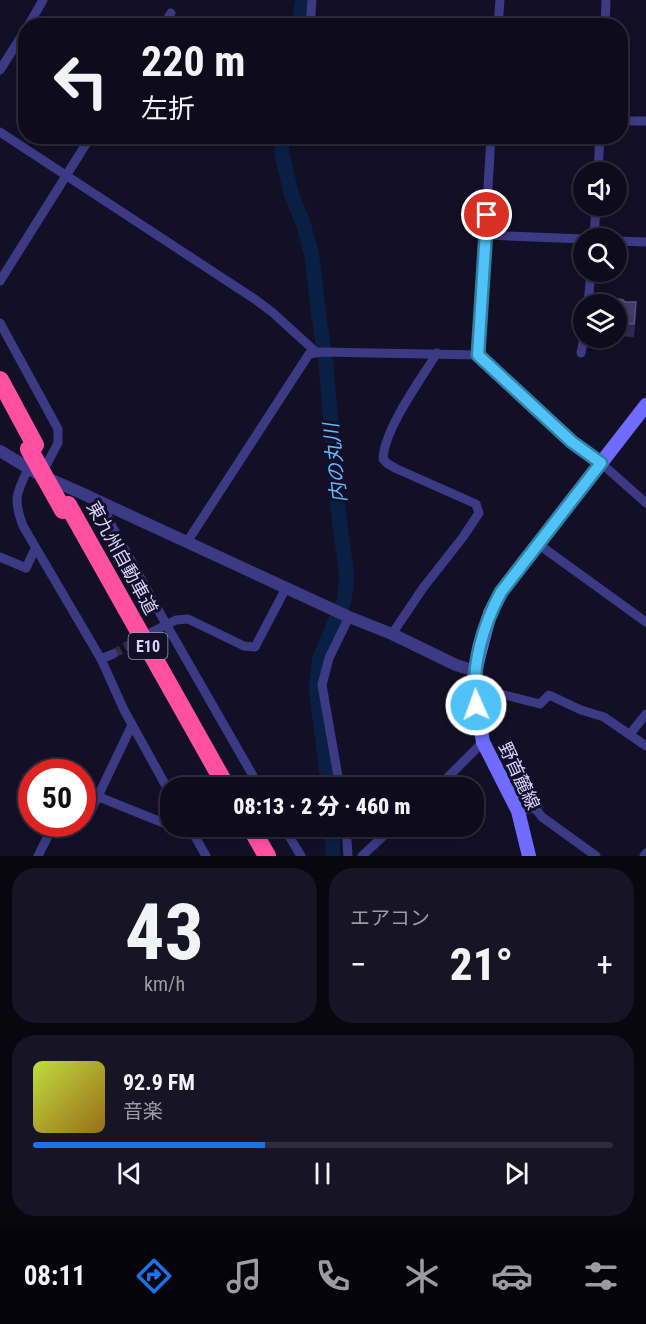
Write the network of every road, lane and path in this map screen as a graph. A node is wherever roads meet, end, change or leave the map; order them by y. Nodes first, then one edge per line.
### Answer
1 (44, 0) edge
2 (312, 0) edge
3 (500, 0) edge
4 (606, 0) edge
5 (171, 13) dead end
6 (33, 18) edge
7 (168, 18) edge
8 (311, 18) edge
9 (499, 18) edge
10 (605, 18) edge
11 (18, 41) edge
12 (0, 70) edge
13 (628, 121) edge
14 (646, 121) edge
15 (0, 132) edge
16 (86, 144) edge
17 (491, 144) edge
18 (600, 144) edge
19 (599, 162) edge
20 (65, 176) junction
21 (486, 234) junction
22 (573, 238) edge
23 (627, 241) edge
24 (646, 242) edge
25 (0, 281) edge
26 (0, 323) edge
27 (582, 348) edge
28 (316, 352) junction
29 (438, 353) junction
30 (581, 353) dead end
31 (478, 355) junction
32 (0, 380) edge
33 (0, 395) edge
34 (646, 405) edge
35 (32, 447) junction
36 (0, 451) edge
37 (601, 463) junction
38 (28, 469) junction
39 (40, 475) junction
40 (646, 503) edge
41 (108, 506) junction
42 (66, 508) junction
43 (187, 542) junction
44 (538, 544) junction
45 (35, 549) junction
46 (0, 557) edge
47 (286, 588) junction
48 (349, 617) junction
49 (646, 622) edge
50 (166, 624) junction
51 (152, 632) tunnel mouth
52 (392, 634) junction
53 (113, 654) tunnel mouth
54 (101, 659) junction
55 (475, 671) junction
56 (473, 687) junction
57 (646, 714) edge
58 (132, 725) junction
59 (630, 734) junction
60 (483, 742) junction
61 (646, 746) edge
62 (161, 777) edge
63 (211, 777) edge
64 (221, 777) edge
65 (254, 777) edge
66 (338, 777) edge
67 (448, 777) edge
68 (99, 797) junction
69 (96, 802) edge
70 (518, 811) junction
71 (160, 821) edge
72 (48, 837) edge
73 (195, 837) edge
74 (246, 837) edge
75 (256, 837) edge
76 (290, 837) edge
77 (347, 837) edge
78 (382, 837) edge
79 (38, 856) edge
80 (206, 856) edge
81 (257, 856) edge
82 (267, 856) edge
83 (301, 856) edge
84 (348, 856) edge
85 (362, 856) edge
86 (529, 856) edge
87 (596, 856) edge

1 - 6 street
2 - 8 street
3 - 9 street
4 - 10 street
5 - 7 street
11 - 12 street
13 - 14 street
15 - 20 street
16 - 20 street
17 - 21 street
18 - 19 street
20 - 25 street
20 - 28 street
21 - 22 street
21 - 31 street
23 - 24 street
26 - 39 street
27 - 30 street
28 - 29 street
28 - 43 street
29 - 31 street
29 - 52 street
31 - 37 street
32 - 35 highway, 東九州自動車道 / E10
33 - 35 highway, 東九州自動車道 / E10
34 - 37 main road, 野首麓線
35 - 42 highway, 東九州自動車道 / E10
36 - 38 street
37 - 40 street
37 - 44 main road, 野首麓線
38 - 39 street
38 - 45 street
39 - 41 street
41 - 43 street
41 - 50 street
42 - 63 highway, 東九州自動車道 / E10
42 - 64 highway, 東九州自動車道 / E10
43 - 47 street
44 - 49 street
44 - 55 main road, 野首麓線
45 - 46 street
45 - 54 street
47 - 48 street
47 - 50 street
48 - 52 street
48 - 66 street
50 - 51 street
50 - 65 street
52 - 55 street
53 - 54 street
54 - 58 street
55 - 56 main road, 野首麓線
56 - 59 street
56 - 60 main road, 野首麓線
57 - 59 street
58 - 62 street
58 - 68 street
59 - 61 street
60 - 67 street
60 - 70 main road, 野首麓線
68 - 69 street
68 - 71 street
70 - 86 main road, 野首麓線
70 - 87 street
72 - 79 street
73 - 80 street
74 - 81 highway
75 - 82 highway
76 - 83 street
77 - 84 street
78 - 85 street

